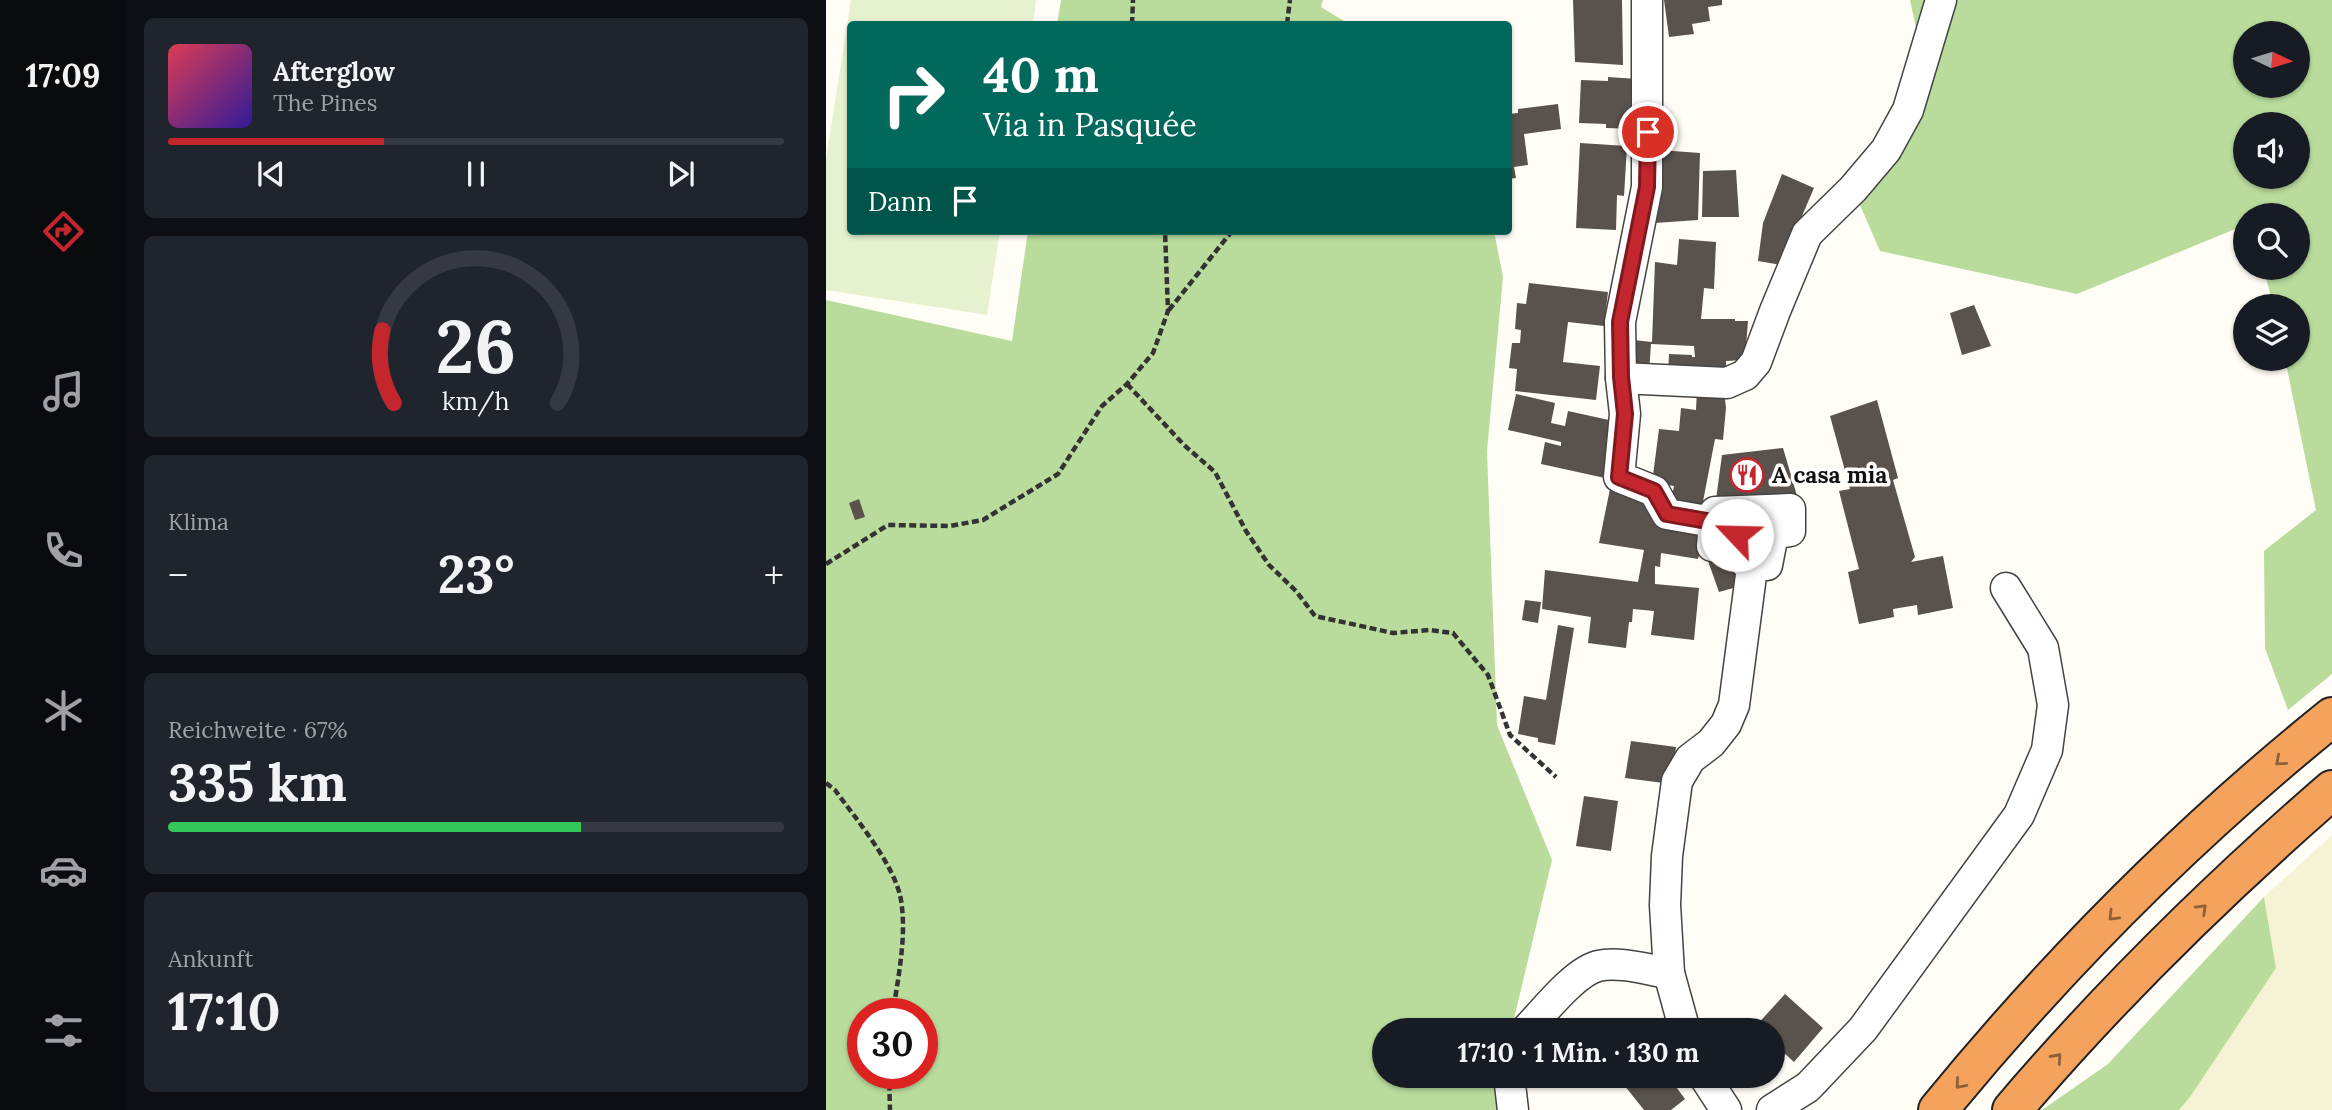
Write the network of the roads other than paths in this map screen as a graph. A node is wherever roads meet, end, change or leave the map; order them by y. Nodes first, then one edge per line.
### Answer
1 (1647, 0) edge
2 (1941, 0) edge
3 (1621, 377) junction
4 (1710, 523) junction
5 (1752, 576) junction
6 (2006, 588) dead end
7 (2332, 717) edge
8 (2332, 790) edge
9 (1669, 973) junction
10 (1538, 1018) edge
11 (1681, 1018) edge
12 (1510, 1088) edge
13 (1712, 1088) edge
14 (1513, 1110) edge
15 (1726, 1110) edge
16 (1772, 1110) edge
17 (1938, 1110) edge
18 (2012, 1110) edge

1 - 3 street
2 - 3 street
3 - 4 street
4 - 5 street
4 - 5 street
5 - 9 street
6 - 16 street
7 -> 17 highway
18 -> 8 highway
9 - 10 street
9 - 11 street
12 - 14 street
13 - 15 street

